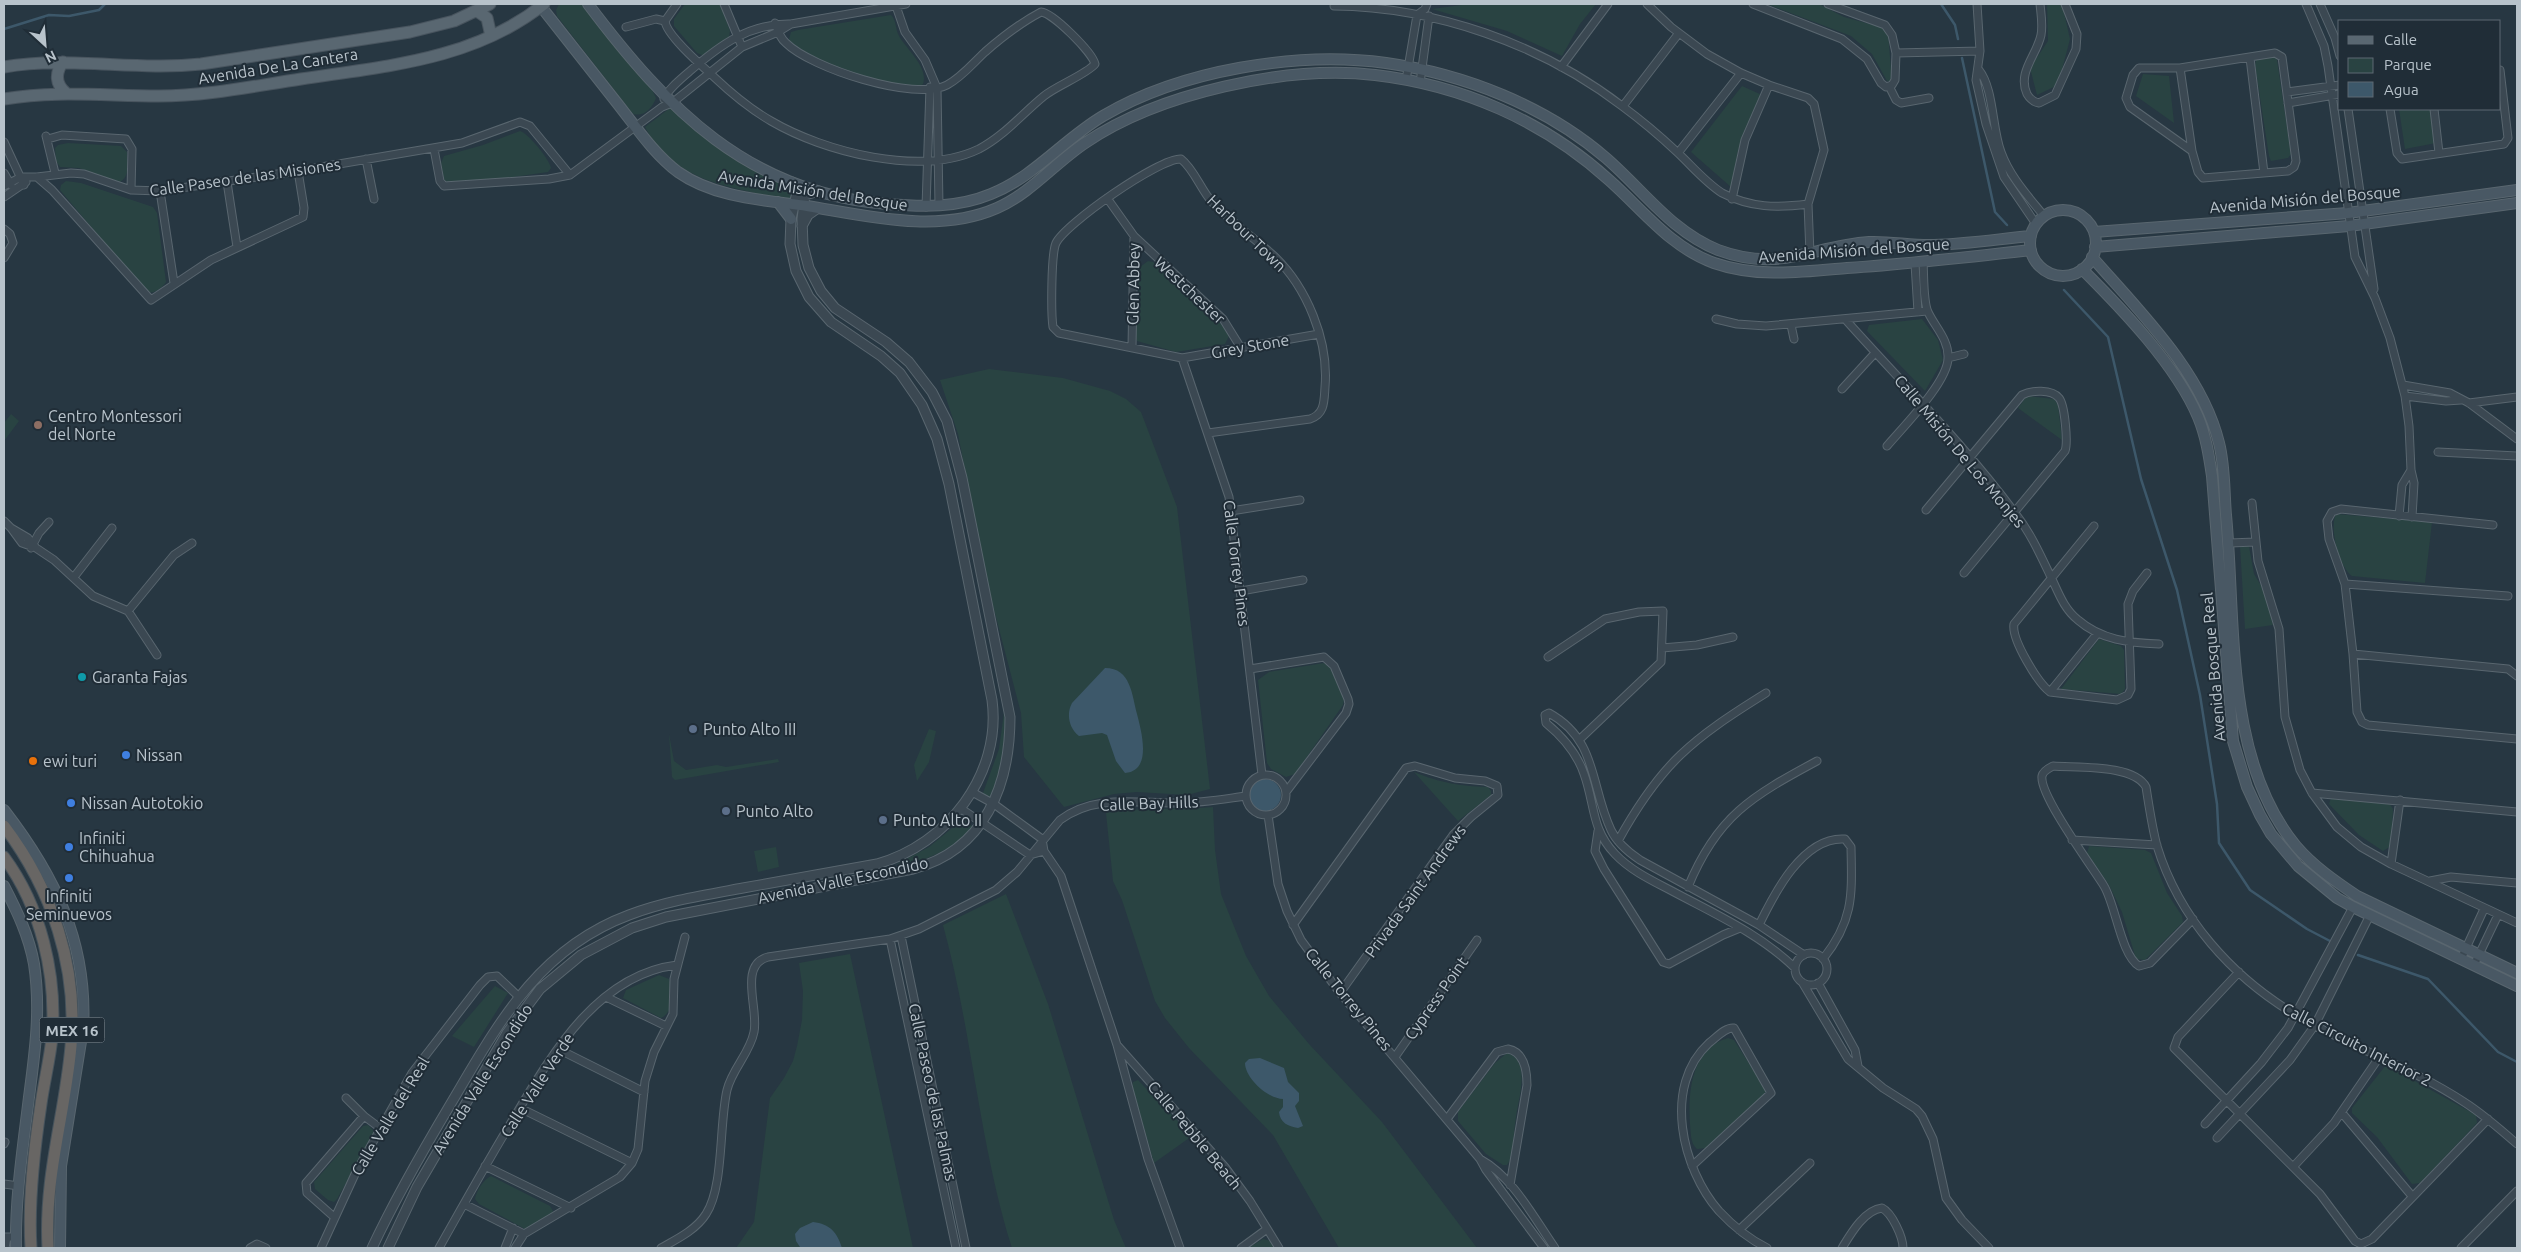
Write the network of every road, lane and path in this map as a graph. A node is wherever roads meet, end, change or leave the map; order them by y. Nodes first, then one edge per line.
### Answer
1 (490, 4) edge
2 (588, 4) edge
3 (677, 4) edge
4 (724, 4) edge
5 (906, 4) edge
6 (1608, 4) edge
7 (1647, 4) edge
8 (1752, 4) edge
9 (1828, 4) edge
10 (1977, 4) edge
11 (2040, 4) edge
12 (2066, 4) edge
13 (2306, 4) edge
14 (2320, 4) edge
15 (541, 5) edge
16 (896, 6) junction
17 (1334, 6) dead end
18 (1426, 6) edge
19 (477, 11) junction
20 (1417, 15) junction
21 (1430, 18) junction
22 (665, 21) junction
23 (775, 23) junction
24 (791, 24) junction
25 (626, 27) dead end
26 (778, 32) junction
27 (1679, 33) junction
28 (737, 35) junction
29 (491, 36) junction
30 (742, 47) junction
31 (2338, 49) edge
32 (1980, 51) junction
33 (1896, 53) junction
34 (2250, 58) junction
35 (63, 62) junction
36 (700, 63) junction
37 (4, 67) edge
38 (1408, 67) junction
39 (1561, 67) junction
40 (2180, 68) junction
41 (1422, 70) junction
42 (708, 72) junction
43 (1226, 72) junction
44 (1741, 73) junction
45 (2501, 78) edge
46 (1406, 80) junction
47 (1420, 83) junction
48 (936, 84) junction
49 (1769, 85) junction
50 (2336, 85) edge
51 (1889, 86) junction
52 (928, 89) junction
53 (2309, 89) junction
54 (2287, 92) junction
55 (66, 93) junction
56 (1204, 93) junction
57 (2336, 94) edge
58 (1929, 98) dead end
59 (4, 99) edge
60 (2311, 99) junction
61 (666, 102) junction
62 (2288, 103) junction
63 (1623, 106) junction
64 (2348, 110) edge
65 (2390, 110) edge
66 (2434, 110) edge
67 (635, 126) junction
68 (4, 142) edge
69 (434, 149) junction
70 (5, 150) edge
71 (2192, 151) junction
72 (1678, 153) junction
73 (2440, 153) junction
74 (366, 159) junction
75 (939, 159) junction
76 (926, 160) junction
77 (298, 171) junction
78 (4, 173) edge
79 (55, 173) junction
80 (2264, 173) junction
81 (570, 175) junction
82 (25, 177) junction
83 (37, 178) junction
84 (227, 182) junction
85 (792, 182) junction
86 (7, 184) edge
87 (14, 190) junction
88 (131, 190) junction
89 (2517, 190) edge
90 (160, 191) junction
91 (819, 191) junction
92 (4, 197) edge
93 (1107, 198) junction
94 (374, 199) dead end
95 (1732, 199) junction
96 (778, 202) junction
97 (2517, 203) edge
98 (1808, 204) junction
99 (799, 205) junction
100 (939, 206) junction
101 (926, 207) junction
102 (818, 208) junction
103 (2363, 211) junction
104 (2348, 213) junction
105 (791, 219) junction
106 (2040, 220) junction
107 (2364, 224) junction
108 (802, 226) junction
109 (2349, 226) junction
110 (4, 229) edge
111 (2094, 232) junction
112 (1134, 236) junction
113 (2031, 236) junction
114 (1951, 244) junction
115 (237, 247) junction
116 (2095, 247) junction
117 (2031, 250) junction
118 (1810, 254) junction
119 (4, 258) edge
120 (2092, 258) junction
121 (1919, 263) junction
122 (2082, 269) junction
123 (174, 283) junction
124 (2375, 298) junction
125 (1927, 311) junction
126 (1918, 312) junction
127 (1716, 319) dead end
128 (1845, 319) junction
129 (1791, 324) junction
130 (1319, 334) junction
131 (1794, 339) dead end
132 (1132, 348) junction
133 (1241, 348) junction
134 (1876, 353) junction
135 (1964, 354) dead end
136 (1182, 358) junction
137 (1948, 358) junction
138 (2402, 385) junction
139 (1842, 389) dead end
140 (2405, 396) junction
141 (2517, 397) edge
142 (2461, 400) junction
143 (2469, 403) junction
144 (1923, 405) junction
145 (1208, 433) junction
146 (2517, 440) edge
147 (1887, 446) dead end
148 (2438, 452) dead end
149 (2517, 456) edge
150 (1969, 458) junction
151 (2410, 470) junction
152 (1300, 500) dead end
153 (2252, 503) dead end
154 (1926, 510) dead end
155 (1231, 512) junction
156 (2016, 513) junction
157 (2399, 516) junction
158 (2412, 517) junction
159 (4, 521) edge
160 (49, 522) dead end
161 (2493, 525) dead end
162 (2094, 526) dead end
163 (112, 528) dead end
164 (192, 542) dead end
165 (2254, 542) junction
166 (2230, 543) junction
167 (33, 547) junction
168 (1964, 573) dead end
169 (2147, 573) dead end
170 (74, 577) junction
171 (2051, 577) junction
172 (1303, 580) dead end
173 (2345, 584) junction
174 (1241, 591) junction
175 (2508, 596) dead end
176 (128, 611) junction
177 (2097, 634) junction
178 (1733, 637) dead end
179 (2230, 639) junction
180 (2128, 643) junction
181 (2159, 644) dead end
182 (1662, 648) junction
183 (2353, 654) junction
184 (157, 655) dead end
185 (1548, 657) dead end
186 (1250, 669) junction
187 (2517, 676) edge
188 (2050, 692) junction
189 (1766, 693) dead end
190 (2517, 739) edge
191 (1579, 740) junction
192 (1817, 761) dead end
193 (1262, 775) junction
194 (972, 792) junction
195 (1286, 792) junction
196 (2312, 793) junction
197 (1246, 796) junction
198 (2400, 800) junction
199 (994, 804) junction
200 (960, 808) junction
201 (4, 810) edge
202 (2517, 812) edge
203 (1268, 815) junction
204 (981, 823) junction
205 (4, 826) edge
206 (1598, 831) junction
207 (1042, 839) junction
208 (2072, 840) junction
209 (1618, 841) junction
210 (2157, 845) junction
211 (1044, 851) junction
212 (1030, 855) junction
213 (4, 857) edge
214 (2391, 864) junction
215 (816, 875) junction
216 (2430, 881) junction
217 (2517, 883) edge
218 (4, 886) edge
219 (817, 886) junction
220 (1688, 887) junction
221 (2353, 908) junction
222 (2484, 909) junction
223 (2370, 915) junction
224 (2498, 915) junction
225 (2193, 919) junction
226 (2517, 923) edge
227 (1293, 925) junction
228 (1759, 925) junction
229 (1740, 928) junction
230 (901, 936) junction
231 (685, 937) dead end
232 (890, 939) junction
233 (1477, 940) dead end
234 (2466, 948) junction
235 (1804, 955) junction
236 (2479, 955) junction
237 (2461, 959) junction
238 (1823, 960) junction
239 (677, 965) junction
240 (2474, 965) junction
241 (1795, 968) junction
242 (2239, 972) junction
243 (2517, 973) edge
244 (1802, 982) junction
245 (1818, 983) junction
246 (2517, 986) edge
247 (1340, 993) junction
248 (518, 996) junction
249 (606, 997) junction
250 (2296, 1015) junction
251 (2315, 1025) junction
252 (666, 1026) junction
253 (1117, 1045) junction
254 (558, 1050) junction
255 (2380, 1056) junction
256 (1395, 1057) junction
257 (1858, 1066) junction
258 (644, 1092) junction
259 (346, 1098) dead end
260 (2227, 1101) junction
261 (520, 1108) junction
262 (2342, 1113) junction
263 (2240, 1114) junction
264 (364, 1116) junction
265 (1447, 1119) junction
266 (2488, 1119) junction
267 (2204, 1124) dead end
268 (380, 1128) junction
269 (2217, 1138) dead end
270 (2517, 1144) edge
271 (1480, 1159) junction
272 (632, 1163) junction
273 (1810, 1163) dead end
274 (485, 1166) junction
275 (1692, 1166) junction
276 (2293, 1167) junction
277 (4, 1184) edge
278 (1510, 1185) junction
279 (19, 1186) junction
280 (2517, 1191) edge
281 (2412, 1196) junction
282 (464, 1204) junction
283 (571, 1208) junction
284 (334, 1217) junction
285 (514, 1228) junction
286 (1267, 1229) junction
287 (1739, 1230) junction
288 (524, 1234) junction
289 (9, 1237) edge
290 (5, 1248) edge
291 (16, 1248) edge
292 (31, 1248) edge
293 (48, 1248) edge
294 (60, 1248) edge
295 (250, 1248) edge
296 (266, 1248) edge
297 (321, 1248) edge
298 (372, 1248) edge
299 (388, 1248) edge
300 (439, 1248) edge
301 (504, 1248) edge
302 (515, 1248) edge
303 (661, 1248) edge
304 (956, 1248) edge
305 (966, 1248) edge
306 (1180, 1248) edge
307 (1240, 1248) edge
308 (1279, 1248) edge
309 (1544, 1248) edge
310 (1555, 1248) edge
311 (1768, 1248) edge
312 (1842, 1248) edge
313 (1903, 1248) edge
314 (1989, 1248) edge
315 (2461, 1248) edge

1 - 19 main road, Avenida De La Cantera
2 - 61 main road, Avenida Misión del Bosque
3 - 22 street
4 - 28 street
5 - 16 street
6 - 39 street
7 - 27 street
8 - 51 street
9 - 33 street
10 - 32 street
11 - 12 street
13 - 50 street
14 - 31 street
15 - 29 main road, Avenida De La Cantera
15 - 67 main road, Avenida Misión del Bosque
16 - 24 street
16 - 48 street
17 - 20 street
18 - 20 street
18 - 21 street
19 - 29 main road
19 - 35 main road, Avenida De La Cantera
20 - 21 street
20 - 38 street
21 - 39 street
21 - 41 street
22 - 25 street
22 - 36 street
23 - 24 street
23 - 26 street
23 - 28 street
24 - 26 street
26 - 30 street
26 - 52 street
27 - 44 street
27 - 63 street
28 - 30 street
28 - 36 street
29 - 55 main road, Avenida De La Cantera
30 - 42 street
32 - 33 street
32 - 106 street
33 - 51 street
34 - 40 street
34 - 54 street
34 - 80 street
35 - 37 main road, Avenida De La Cantera
35 - 55 main road
36 - 42 street
36 - 61 street
38 - 41 main road, Avenida Misión del Bosque
38 - 43 main road, Avenida Misión del Bosque
38 - 46 street
39 - 63 street
40 - 71 street
40 - 71 street
41 - 47 street
41 - 118 main road, Avenida Misión del Bosque
42 - 61 street
42 - 76 street
43 - 56 main road
43 - 100 main road, Avenida Misión del Bosque
44 - 49 street
44 - 72 street
45 - 73 street
46 - 47 main road, Avenida Misión del Bosque
46 - 56 main road, Avenida Misión del Bosque
47 - 121 main road, Avenida Misión del Bosque
48 - 52 street
48 - 75 street
48 - 75 street
49 - 95 street
49 - 98 street
50 - 53 street
50 - 57 street
51 - 58 street
52 - 76 street
53 - 54 street
53 - 60 street
54 - 62 street
55 - 59 main road, Avenida De La Cantera
56 - 102 main road, Avenida Misión del Bosque
57 - 60 street
57 - 104 street
60 - 62 street
61 - 67 street
61 - 85 main road, Avenida Misión del Bosque
62 - 80 street
63 - 72 street
64 - 103 street
65 - 73 street
66 - 73 street
67 - 81 street
67 - 96 main road, Avenida Misión del Bosque
68 - 70 street
69 - 74 street, Calle Paseo de las Misiones
69 - 81 street, Calle Paseo de las Misiones
69 - 81 street
70 - 82 street
71 - 80 street
72 - 95 street
74 - 77 street, Calle Paseo de las Misiones
74 - 94 street
75 - 76 street
75 - 100 street
76 - 101 street
77 - 84 street, Calle Paseo de las Misiones
77 - 115 street
78 - 86 street
79 - 83 street, Calle Paseo de las Misiones
79 - 88 street, Calle Paseo de las Misiones
79 - 88 street
82 - 83 street, Calle Paseo de las Misiones
82 - 86 street, Calle Paseo de las Misiones
82 - 87 street
83 - 123 street
84 - 90 street, Calle Paseo de las Misiones
84 - 115 street
85 - 91 main road, Avenida Misión del Bosque
85 - 99 street, Avenida Valle Escondido
86 - 87 street
87 - 92 street
88 - 90 street, Calle Paseo de las Misiones
89 - 103 main road, Avenida Misión del Bosque
90 - 123 street
91 - 99 street
91 - 101 main road, Avenida Misión del Bosque
93 - 112 street, Glen Abbey
93 - 130 street, Harbour Town
93 - 132 street, Harbour Town
95 - 98 street
96 - 99 main road, Avenida Misión del Bosque
96 - 105 main road
97 - 107 main road, Avenida Misión del Bosque
98 - 118 street
99 - 102 main road, Avenida Misión del Bosque
99 - 105 street, Avenida Valle Escondido
99 - 108 street, Avenida Valle Escondido
100 - 101 main road, Avenida Misión del Bosque
102 - 108 street
103 - 104 main road, Avenida Misión del Bosque
103 - 107 street
104 - 109 street
104 - 111 main road, Avenida Misión del Bosque
105 - 194 street, Avenida Valle Escondido
106 - 111 main road
106 - 113 main road
107 - 109 main road, Avenida Misión del Bosque
107 - 124 street
108 - 199 street, Avenida Valle Escondido
109 - 116 main road, Avenida Misión del Bosque
109 - 124 street
110 - 119 street
111 - 116 main road
112 - 132 street, Glen Abbey
112 - 133 street, Westchester
113 - 114 main road, Avenida Misión del Bosque
113 - 117 main road
114 - 118 main road, Avenida Misión del Bosque
114 - 121 main road
115 - 123 street
116 - 120 main road
117 - 121 main road, Avenida Misión del Bosque
117 - 122 main road
120 - 122 main road
120 - 166 main road, Avenida Bosque Real
121 - 125 street
121 - 126 street
122 - 179 main road, Avenida Bosque Real
124 - 138 street
125 - 126 street
125 - 137 street
126 - 128 street
127 - 129 street
128 - 129 street
128 - 134 street, Calle Misión De Los Monjes
129 - 131 street
130 - 133 street, Grey Stone
130 - 145 street, Harbour Town
132 - 136 street, Harbour Town
133 - 136 street, Grey Stone
134 - 139 street
134 - 144 street, Calle Misión De Los Monjes
135 - 137 street
136 - 145 street, Calle Torrey Pines
137 - 144 street
138 - 140 street
138 - 142 street
140 - 142 street
140 - 151 street
141 - 143 street
142 - 143 street
143 - 146 street
144 - 147 street
144 - 150 street, Calle Misión De Los Monjes
145 - 155 street, Calle Torrey Pines
148 - 149 street
150 - 154 street
150 - 156 street, Calle Misión De Los Monjes
150 - 156 street
151 - 157 street
151 - 158 street
152 - 155 street
153 - 165 street
155 - 174 street, Calle Torrey Pines
156 - 168 street
156 - 171 street, Calle Misión De Los Monjes
157 - 158 street
157 - 173 street
158 - 161 street
159 - 167 street
160 - 167 street
162 - 171 street
163 - 170 street
164 - 176 street
165 - 166 street
165 - 196 street
166 - 179 main road, Avenida Bosque Real
167 - 170 street
169 - 180 street
170 - 176 street
171 - 177 street, Calle Misión De Los Monjes
171 - 188 street
172 - 174 street
173 - 175 street
173 - 183 street
174 - 186 street, Calle Torrey Pines
176 - 184 street
177 - 180 street, Calle Misión De Los Monjes
177 - 188 street
178 - 182 street
179 - 221 main road, Avenida Bosque Real
179 - 234 main road, Avenida Bosque Real
180 - 181 street, Calle Misión De Los Monjes
180 - 188 street
182 - 185 street
182 - 191 street
183 - 187 street
183 - 190 street
186 - 193 street, Calle Torrey Pines
186 - 195 street
189 - 209 street
191 - 206 street
191 - 209 street
192 - 220 street
193 - 195 street
193 - 197 street
194 - 199 street
194 - 200 street, Avenida Valle Escondido
195 - 203 street
196 - 198 street
196 - 214 street
197 - 203 street
197 - 207 street, Calle Bay Hills
198 - 202 street
198 - 214 street
199 - 204 street, Avenida Valle Escondido
199 - 207 street
200 - 204 street
200 - 215 street, Avenida Valle Escondido
201 - 294 main road
203 - 227 street, Calle Torrey Pines
204 - 212 street
204 - 219 street, Avenida Valle Escondido
205 - 293 highway, MEX 16
206 - 229 street
206 - 229 street
207 - 211 street, Calle Pebble Beach
207 - 212 street, Calle Bay Hills
208 - 210 street
208 - 210 street, Calle Circuito Interior 2
208 - 225 street
209 - 220 street
210 - 225 street, Calle Circuito Interior 2
211 - 212 street
211 - 253 street, Calle Pebble Beach
212 - 230 street, Calle Bay Hills
213 - 292 highway, MEX 16
214 - 216 street
215 - 219 street
215 - 248 street, Avenida Valle Escondido
216 - 217 street
216 - 222 street
218 - 279 main road
219 - 299 street, Avenida Valle Escondido
220 - 228 street
221 - 223 main road, Avenida Bosque Real
221 - 250 street
222 - 224 street
222 - 234 street
223 - 237 main road, Avenida Bosque Real
223 - 251 street
224 - 226 street
224 - 236 street
225 - 242 street, Calle Circuito Interior 2
227 - 247 street, Calle Torrey Pines
227 - 247 street, Privada Saint Andrews
228 - 235 street
228 - 238 street
229 - 241 street
230 - 232 street, Calle Bay Hills
230 - 305 street, Calle Paseo de las Palmas
231 - 239 street
232 - 303 street, Calle Bay Hills
232 - 304 street, Calle Paseo de las Palmas
233 - 256 street, Cypress Point
234 - 236 main road, Avenida Bosque Real
234 - 237 street
235 - 238 street
235 - 241 street
236 - 240 street
236 - 243 main road, Avenida Bosque Real
237 - 240 main road, Avenida Bosque Real
238 - 245 street
239 - 249 street, Calle Valle Verde
239 - 252 street
240 - 246 main road, Avenida Bosque Real
241 - 244 street
242 - 250 street, Calle Circuito Interior 2
242 - 260 street
244 - 245 street
244 - 257 street
245 - 257 street
247 - 256 street, Calle Torrey Pines
248 - 268 street, Calle Valle del Real
248 - 298 street, Avenida Valle Escondido
249 - 252 street
249 - 254 street, Calle Valle Verde
250 - 251 street, Calle Circuito Interior 2
250 - 260 street
251 - 255 street, Calle Circuito Interior 2
251 - 263 street
252 - 258 street
253 - 286 street, Calle Pebble Beach
253 - 306 street, Calle Pebble Beach
254 - 258 street
254 - 261 street, Calle Valle Verde
255 - 262 street
255 - 266 street, Calle Circuito Interior 2
256 - 265 street, Calle Torrey Pines
257 - 314 street
258 - 272 street
259 - 264 street
260 - 263 street
260 - 267 street
261 - 272 street
261 - 274 street, Calle Valle Verde
262 - 276 street
262 - 281 street
263 - 269 street
263 - 276 street
264 - 268 street
264 - 284 street
265 - 271 street, Calle Torrey Pines
265 - 278 street
266 - 270 street, Calle Circuito Interior 2
266 - 281 street
268 - 284 street, Calle Valle del Real
271 - 278 street, Calle Torrey Pines
271 - 309 street, Calle Torrey Pines
272 - 283 street
273 - 287 street
274 - 282 street, Calle Valle Verde
274 - 283 street
275 - 275 street
275 - 287 street
276 - 281 street
277 - 279 street
278 - 310 street, Calle Torrey Pines
279 - 289 main road
280 - 315 street
282 - 285 street
282 - 300 street, Calle Valle Verde
283 - 288 street
284 - 297 street, Calle Valle del Real
285 - 288 street
285 - 301 street
286 - 307 street
286 - 308 street, Calle Pebble Beach
287 - 311 street
288 - 302 street
289 - 290 street
289 - 291 main road
295 - 296 street
312 - 313 street

